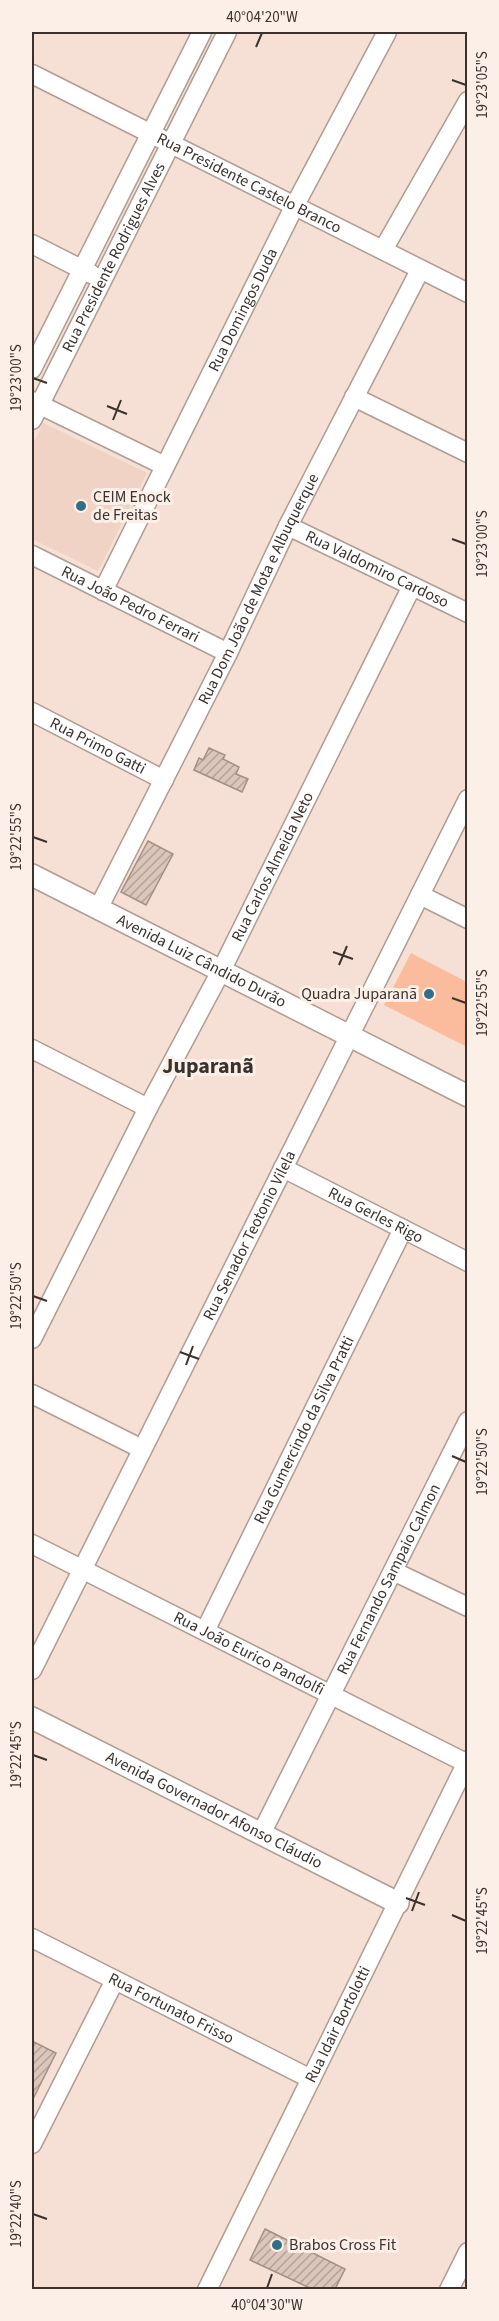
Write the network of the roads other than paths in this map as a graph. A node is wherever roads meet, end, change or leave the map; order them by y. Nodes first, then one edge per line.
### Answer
1 (202, 32) edge
2 (227, 32) edge
3 (387, 32) edge
4 (32, 74) edge
5 (468, 100) edge
6 (150, 133) junction
7 (171, 143) junction
8 (295, 205) junction
9 (32, 244) edge
10 (383, 250) junction
11 (82, 269) junction
12 (420, 270) junction
13 (102, 279) junction
14 (468, 293) edge
15 (32, 369) edge
16 (354, 397) junction
17 (34, 408) edge
18 (468, 453) edge
19 (165, 466) junction
20 (288, 526) junction
21 (32, 555) edge
22 (412, 586) junction
23 (103, 591) junction
24 (468, 613) edge
25 (228, 653) junction
26 (32, 712) edge
27 (164, 780) junction
28 (468, 799) edge
29 (32, 875) edge
30 (420, 895) junction
31 (98, 909) junction
32 (468, 919) edge
33 (221, 971) junction
34 (349, 1036) junction
35 (32, 1049) edge
36 (468, 1096) edge
37 (148, 1108) junction
38 (283, 1168) junction
39 (403, 1229) junction
40 (468, 1262) edge
41 (32, 1339) edge
42 (32, 1394) edge
43 (468, 1421) edge
44 (463, 1444) edge
45 (142, 1449) junction
46 (32, 1544) edge
47 (82, 1569) junction
48 (393, 1570) junction
49 (468, 1607) edge
50 (205, 1631) junction
51 (32, 1670) edge
52 (331, 1695) junction
53 (32, 1718) edge
54 (467, 1763) edge
55 (261, 1834) junction
56 (398, 1903) junction
57 (32, 1938) edge
58 (115, 1980) junction
59 (311, 2079) junction
60 (32, 2144) edge
61 (468, 2252) edge
62 (207, 2289) edge
63 (449, 2289) edge

1 - 6 street, Rua Presidente Rodrigues Alves
2 - 7 street, Rua Presidente Rodrigues Alves
3 - 8 street, Rua Domingos Duda
4 - 6 street, Rua Presidente Castelo Branco
5 - 10 street
6 - 7 street, Rua Presidente Castelo Branco
6 - 11 street, Rua Presidente Rodrigues Alves
7 - 8 street, Rua Presidente Castelo Branco
7 - 13 street, Rua Presidente Rodrigues Alves
8 - 10 street, Rua Presidente Castelo Branco
8 - 19 street, Rua Domingos Duda
9 - 11 street
10 - 12 street, Rua Presidente Castelo Branco
11 - 13 street
11 - 15 street, Rua Presidente Rodrigues Alves
12 - 14 street, Rua Presidente Castelo Branco
12 - 16 street, Rua Dom João de Mota e Albuquerque
13 - 17 street, Rua Presidente Rodrigues Alves
16 - 18 street
16 - 20 street, Rua Dom João de Mota e Albuquerque
17 - 19 street
19 - 23 street, Rua Domingos Duda
20 - 22 street, Rua Valdomiro Cardoso
20 - 25 street, Rua Dom João de Mota e Albuquerque
21 - 23 street, Rua João Pedro Ferrari
22 - 24 street, Rua Valdomiro Cardoso
22 - 33 street, Rua Carlos Almeida Neto
23 - 25 street, Rua João Pedro Ferrari
25 - 27 street, Rua Dom João de Mota e Albuquerque
26 - 27 street, Rua Primo Gatti
27 - 31 street, Rua Dom João de Mota e Albuquerque
28 - 30 street, Rua Senador Teotonio Vilela
29 - 31 street, Avenida Luiz Cândido Durão
30 - 32 street
30 - 34 street, Rua Senador Teotonio Vilela
31 - 33 street, Avenida Luiz Cândido Durão
33 - 34 street, Avenida Luiz Cândido Durão
33 - 37 street, Rua Carlos Almeida Neto
34 - 36 street, Avenida Luiz Cândido Durão
34 - 38 street, Rua Senador Teotonio Vilela
35 - 37 street
37 - 41 street, Rua Carlos Almeida Neto
38 - 39 street, Rua Gerles Rigo
38 - 45 street, Rua Senador Teotonio Vilela
39 - 40 street, Rua Gerles Rigo
39 - 50 street, Rua Gumercindo da Silva Pratti
42 - 45 street
43 - 44 street, Rua Fernando Sampaio Calmon
44 - 48 street, Rua Fernando Sampaio Calmon
45 - 47 street, Rua Senador Teotonio Vilela
46 - 47 street, Rua João Eurico Pandolfi
47 - 50 street, Rua João Eurico Pandolfi
47 - 51 street, Rua Senador Teotonio Vilela
48 - 49 street
48 - 52 street, Rua Fernando Sampaio Calmon
50 - 52 street, Rua João Eurico Pandolfi
52 - 54 street, Rua João Eurico Pandolfi
52 - 55 street, Rua Fernando Sampaio Calmon
53 - 55 street, Avenida Governador Afonso Cláudio
54 - 56 street, Rua Idair Bortolotti
55 - 56 street, Avenida Governador Afonso Cláudio
56 - 59 street, Rua Idair Bortolotti
57 - 58 street, Rua Fortunato Frisso
58 - 59 street, Rua Fortunato Frisso
58 - 60 street
59 - 62 street, Rua Idair Bortolotti
61 - 63 street

